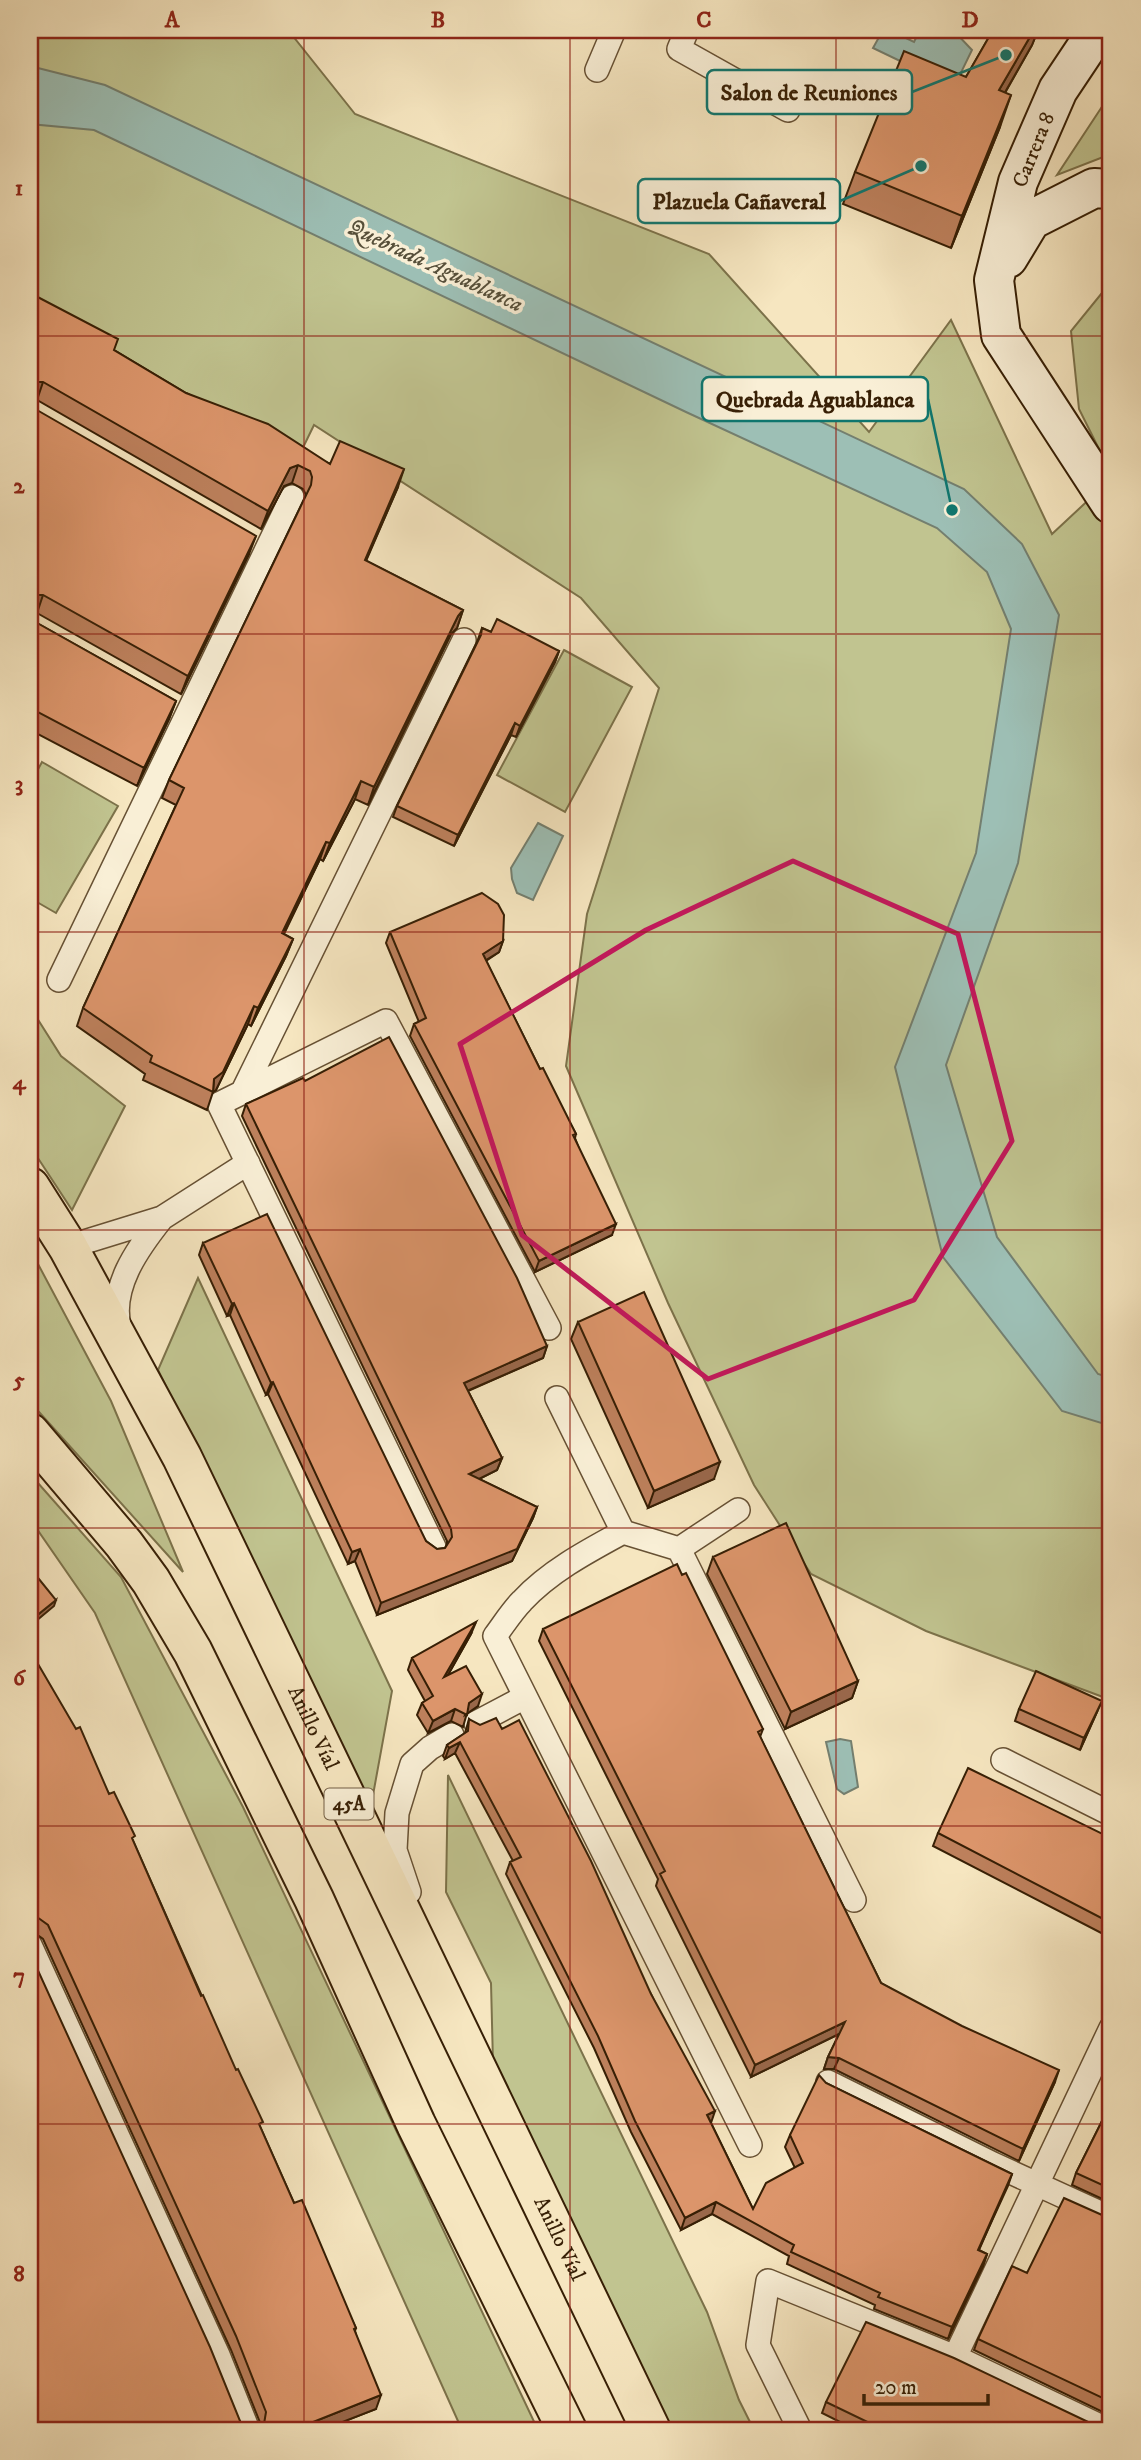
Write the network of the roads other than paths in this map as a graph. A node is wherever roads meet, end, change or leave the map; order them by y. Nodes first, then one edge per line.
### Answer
1 (614, 30) edge
2 (687, 30) edge
3 (1098, 30) edge
4 (597, 70) dead end
5 (788, 110) dead end
6 (1111, 189) edge
7 (994, 280) junction
8 (292, 497) edge
9 (1111, 504) edge
10 (243, 535) edge
11 (267, 548) junction
12 (464, 640) edge
13 (163, 700) edge
14 (187, 713) junction
15 (59, 980) dead end
16 (242, 1093) junction
17 (248, 1163) junction
18 (30, 1187) edge
19 (162, 1218) junction
20 (68, 1247) junction
21 (549, 1328) dead end
22 (131, 1363) junction
23 (557, 1398) dead end
24 (30, 1433) edge
25 (738, 1510) dead end
26 (623, 1532) junction
27 (434, 1547) edge
28 (678, 1549) junction
29 (525, 1697) junction
30 (476, 1723) edge
31 (452, 1735) dead end
32 (1003, 1760) dead end
33 (1111, 1814) edge
34 (854, 1900) dead end
35 (30, 1945) edge
36 (451, 2011) junction
37 (1111, 2028) edge
38 (828, 2082) edge
39 (750, 2145) dead end
40 (1036, 2184) junction
41 (1111, 2218) edge
42 (955, 2357) junction
43 (248, 2430) edge
44 (567, 2430) edge
45 (651, 2430) edge
46 (800, 2430) edge
47 (1108, 2430) edge

1 - 4 lane
2 - 5 lane
3 - 7 main road, Carrera 8
6 - 7 main road, Carrera 8
7 - 9 main road, Carrera 8
8 - 11 lane
10 - 11 lane
11 - 14 lane
12 - 16 lane
13 - 14 lane
14 - 15 lane
16 - 17 lane
16 - 21 lane
17 - 19 lane
17 - 27 lane
18 - 20 highway, Anillo Víal / 45A
19 - 20 lane
19 - 22 lane
20 - 22 highway, Anillo Víal / 45A
22 - 36 highway, Anillo Víal / 45A
23 - 26 lane
24 - 44 highway
25 - 28 lane
26 - 28 lane
26 - 29 lane
28 - 34 lane
29 - 30 lane
29 - 39 lane
31 - 36 lane
32 - 33 lane
35 - 43 lane
36 - 45 highway, Anillo Víal / 45A
37 - 40 lane
38 - 40 lane
40 - 41 lane
40 - 42 lane
42 - 46 lane
42 - 47 lane

